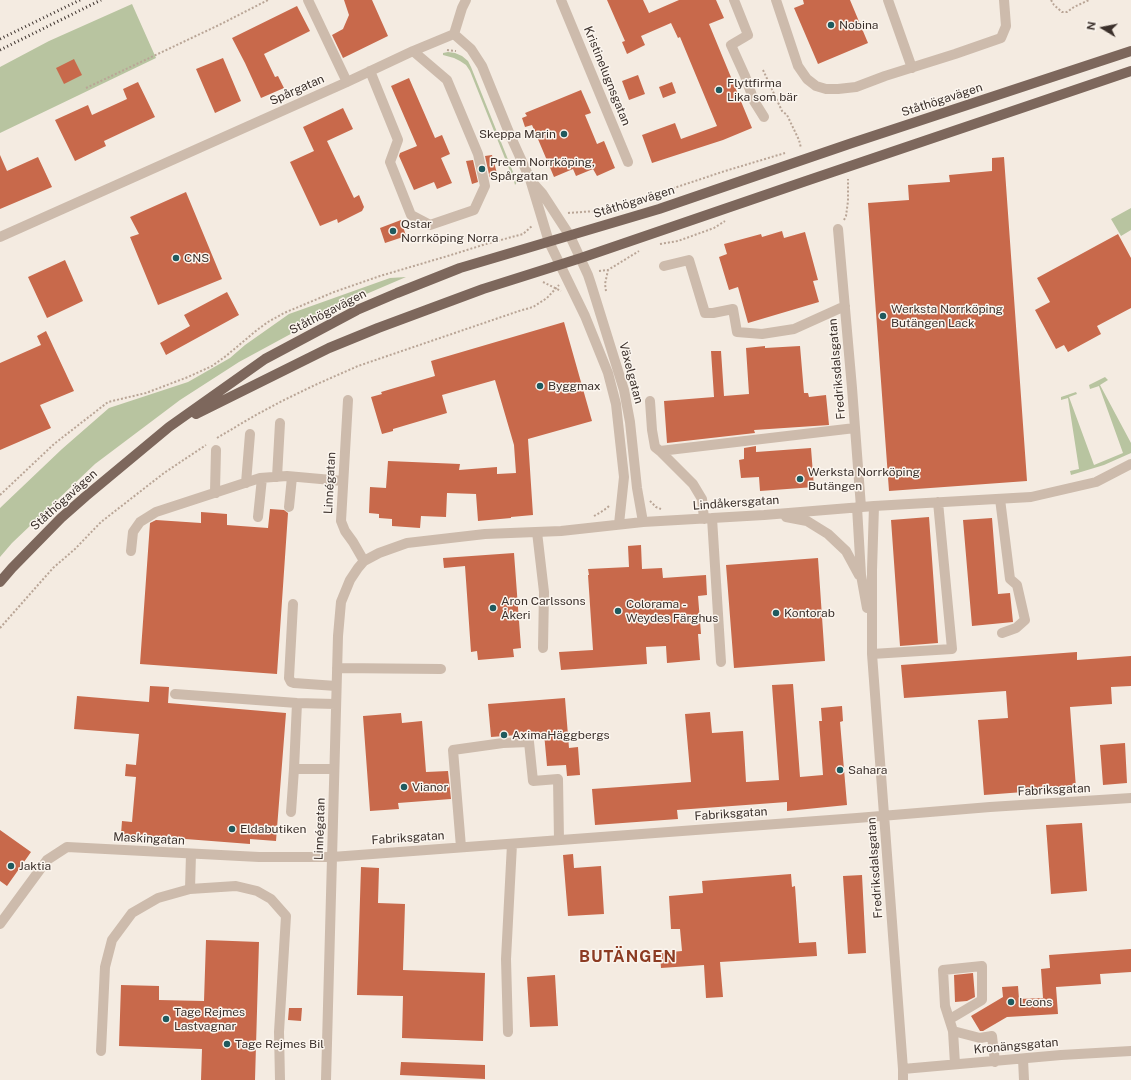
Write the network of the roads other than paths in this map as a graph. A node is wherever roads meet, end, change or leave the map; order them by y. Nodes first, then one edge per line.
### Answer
1 (308, 0) edge
2 (561, 0) edge
3 (734, 0) edge
4 (776, 0) edge
5 (888, 0) edge
6 (1004, 0) edge
7 (462, 1) edge
8 (454, 34) junction
9 (413, 51) junction
10 (1131, 51) edge
11 (912, 68) junction
12 (370, 71) junction
13 (1131, 71) edge
14 (347, 82) junction
15 (764, 117) dead end
16 (628, 162) dead end
17 (530, 179) junction
18 (838, 229) road end
19 (570, 236) junction
20 (0, 237) edge
21 (550, 242) junction
22 (581, 258) junction
23 (560, 265) junction
24 (664, 266) dead end
25 (845, 306) junction
26 (348, 400) dead end
27 (650, 401) dead end
28 (280, 423) dead end
29 (169, 428) junction
30 (855, 428) junction
31 (250, 434) dead end
32 (214, 446) road end
33 (660, 451) junction
34 (1131, 464) edge
35 (277, 477) junction
36 (292, 477) junction
37 (262, 478) junction
38 (343, 481) junction
39 (246, 483) junction
40 (216, 493) junction
41 (1000, 499) junction
42 (938, 502) junction
43 (874, 506) junction
44 (289, 507) dead end
45 (859, 507) junction
46 (764, 515) junction
47 (258, 517) dead end
48 (708, 518) junction
49 (643, 522) junction
50 (619, 524) junction
51 (537, 532) junction
52 (131, 552) dead end
53 (364, 561) junction
54 (350, 580) joint
55 (0, 582) edge
56 (863, 586) junction
57 (293, 604) dead end
58 (1002, 633) dead end
59 (543, 648) dead end
60 (872, 654) junction
61 (721, 662) dead end
62 (337, 668) junction
63 (441, 669) dead end
64 (336, 686) junction
65 (175, 694) dead end
66 (297, 703) junction
67 (336, 704) junction
68 (294, 769) junction
69 (334, 769) junction
70 (1131, 798) edge
71 (291, 812) dead end
72 (885, 816) junction
73 (559, 840) junction
74 (512, 844) junction
75 (461, 847) junction
76 (191, 854) junction
77 (332, 857) junction
78 (190, 889) junction
79 (0, 924) edge
80 (950, 1019) junction
81 (953, 1030) junction
82 (508, 1032) dead end
83 (101, 1051) dead end
84 (1131, 1051) edge
85 (1023, 1059) junction
86 (995, 1062) junction
87 (955, 1064) junction
88 (903, 1069) junction
89 (280, 1080) edge
90 (326, 1080) edge
91 (903, 1080) edge
92 (1024, 1080) edge

1 - 14 street
2 - 16 street, Kristinelugnsgatan
3 - 15 street
4 - 11 street
5 - 11 street
6 - 11 street
7 - 8 street
8 - 9 street, Spårgatan
8 - 17 street
9 - 12 street, Spårgatan
9 - 12 street
10 - 19 main road, Ståthögavägen
12 - 14 street, Spårgatan
13 - 22 main road, Ståthögavägen
14 - 20 street, Spårgatan
17 - 19 street
17 - 21 street
18 - 25 street, Fredriksdalsgatan
19 - 21 main road, Ståthögavägen
19 - 22 street, Växelgatan
21 - 23 street
21 - 29 main road, Ståthögavägen
22 - 23 main road, Ståthögavägen
22 - 49 street, Växelgatan
23 - 29 main road, Ståthögavägen
23 - 50 street, Växelgatan
24 - 25 street
25 - 30 street, Fredriksdalsgatan
26 - 38 street, Linnégatan
27 - 33 street
28 - 35 street
29 - 55 main road, Ståthögavägen
30 - 33 street
30 - 45 street, Fredriksdalsgatan
31 - 39 street
32 - 40 street
33 - 48 street
34 - 41 street, Lindåkersgatan
35 - 36 street
35 - 37 street
36 - 38 street
36 - 44 street
37 - 39 street
37 - 47 street
38 - 53 street, Linnégatan
39 - 40 street
40 - 52 street
41 - 42 street, Lindåkersgatan
41 - 58 street
42 - 43 street, Lindåkersgatan
42 - 60 street
43 - 45 street, Lindåkersgatan
43 - 60 street, Fredriksdalsgatan
45 - 46 street, Lindåkersgatan
45 - 56 street, Fredriksdalsgatan
46 - 48 street, Lindåkersgatan
46 - 56 street, Fredriksdalsgatan
48 - 49 street, Lindåkersgatan
48 - 61 street
49 - 50 street, Lindåkersgatan
50 - 51 street, Lindåkersgatan
51 - 53 street, Lindåkersgatan
51 - 59 street
53 - 54 street, Lindåkersgatan
54 - 62 street, Linnégatan
56 - 60 street, Fredriksdalsgatan
57 - 64 street
60 - 72 street, Fredriksdalsgatan
62 - 63 street
62 - 64 street, Linnégatan
64 - 67 street, Linnégatan
65 - 66 street
66 - 67 street
66 - 68 street
67 - 69 street, Linnégatan
68 - 69 street
68 - 71 street
69 - 77 street, Linnégatan
70 - 72 street, Fabriksgatan
72 - 73 street, Fabriksgatan
72 - 88 street, Fredriksdalsgatan
73 - 74 street, Fabriksgatan
73 - 75 street
74 - 75 street, Fabriksgatan
74 - 82 street
75 - 77 street, Fabriksgatan
76 - 77 street, Maskingatan
76 - 78 street
76 - 79 street, Maskingatan
77 - 90 street, Linnégatan
78 - 83 street
78 - 89 street
80 - 80 street
80 - 81 street
81 - 86 street
81 - 87 street
84 - 85 street, Kronängsgatan
85 - 86 street, Kronängsgatan
85 - 92 street
86 - 87 street, Kronängsgatan
87 - 88 street, Kronängsgatan
88 - 91 street, Fredriksdalsgatan

